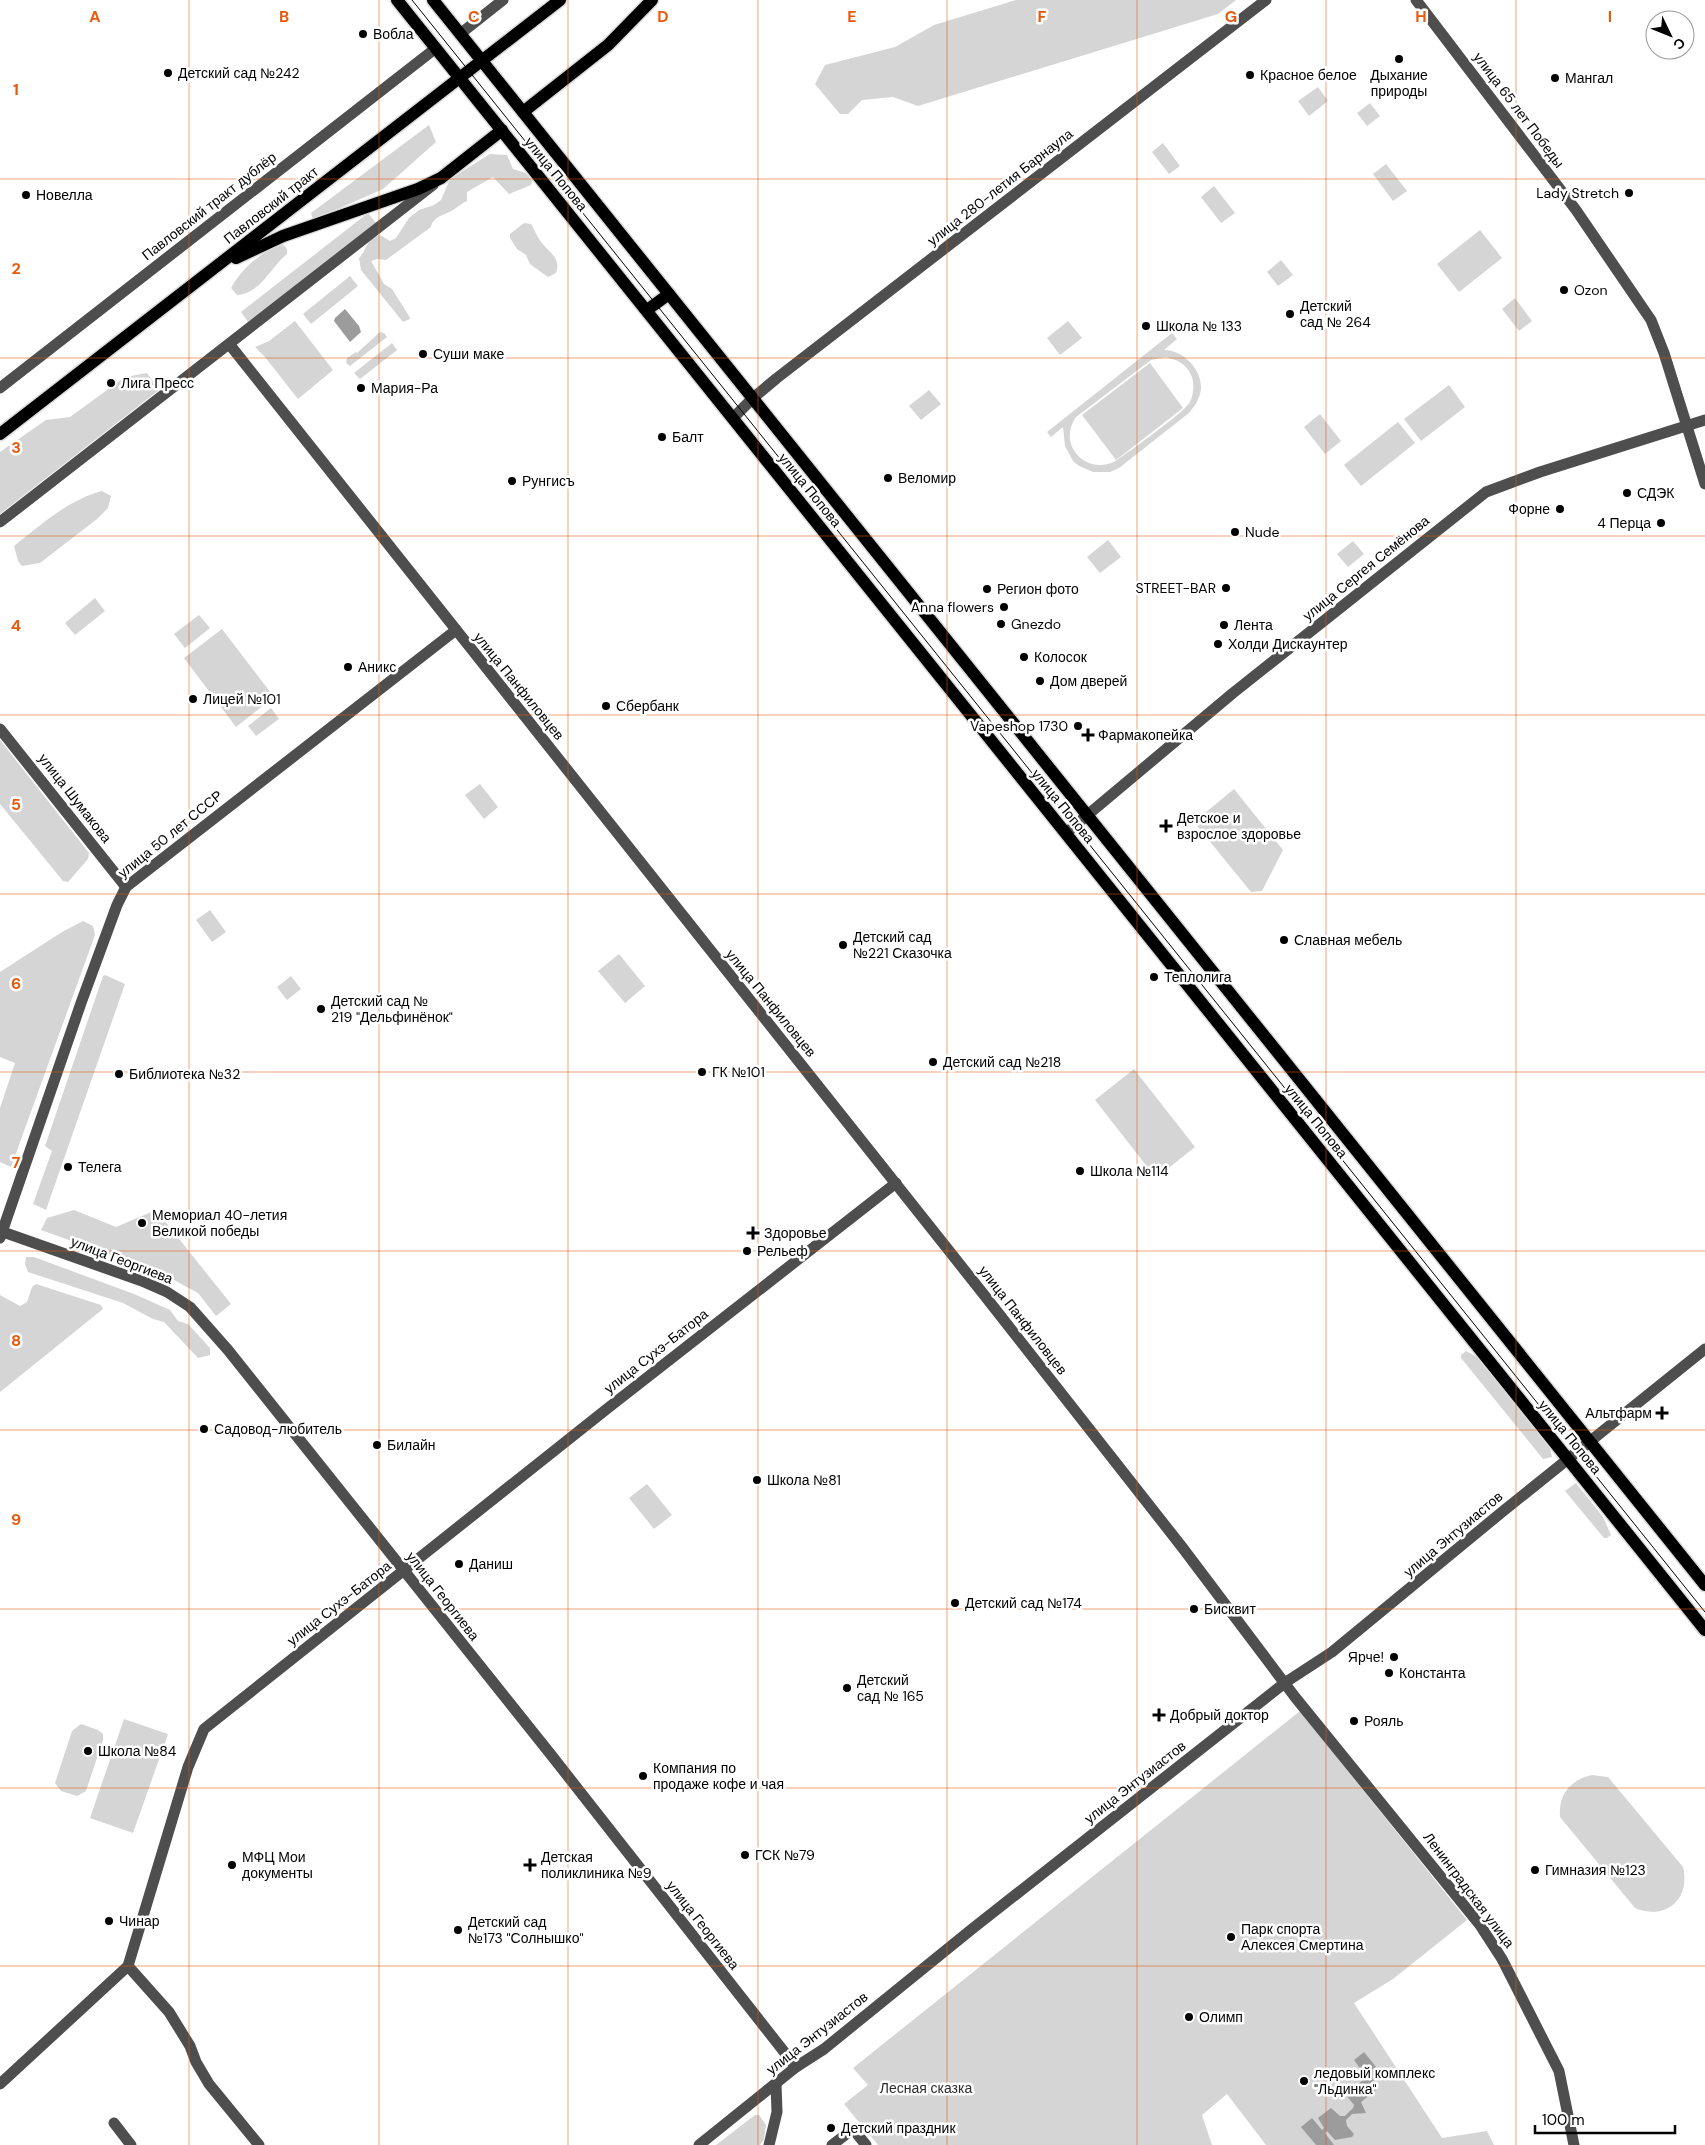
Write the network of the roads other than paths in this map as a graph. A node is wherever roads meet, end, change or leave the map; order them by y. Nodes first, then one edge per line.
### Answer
1 (397, 0) edge
2 (433, 0) edge
3 (503, 0) edge
4 (560, 0) edge
5 (652, 0) edge
6 (1266, 0) edge
7 (1416, 0) edge
8 (460, 34) junction
9 (436, 48) junction
10 (482, 60) junction
11 (460, 78) junction
12 (523, 112) junction
13 (502, 130) junction
14 (441, 178) junction
15 (206, 275) junction
16 (669, 294) junction
17 (647, 310) junction
18 (230, 345) junction
19 (0, 388) edge
20 (753, 398) junction
21 (734, 418) junction
22 (1705, 420) edge
23 (1687, 426) junction
24 (0, 434) edge
25 (1705, 484) edge
26 (0, 522) edge
27 (456, 630) junction
28 (0, 729) edge
29 (1088, 816) junction
30 (1066, 833) junction
31 (126, 887) junction
32 (896, 1183) junction
33 (1, 1234) edge
34 (1705, 1349) edge
35 (1590, 1442) junction
36 (1569, 1460) junction
37 (404, 1571) junction
38 (1705, 1585) edge
39 (1705, 1630) edge
40 (1286, 1682) junction
41 (128, 1966) junction
42 (796, 2067) junction
43 (0, 2084) edge
44 (776, 2084) junction
45 (114, 2124) dead end
46 (131, 2145) edge
47 (259, 2145) edge
48 (699, 2145) edge
49 (769, 2145) edge
50 (832, 2145) edge
51 (866, 2145) edge
52 (1574, 2145) edge

1 - 9 main road, улица Попова
2 - 8 main road, улица Попова
3 - 8 street
4 - 10 main road, Павловский тракт
5 - 12 main road
6 - 20 street, улица 280-летия Барнаула
7 - 23 street, улица 65 лет Победы
8 - 10 main road, улица Попова
9 - 11 main road, улица Попова
9 - 19 street, Павловский тракт дублёр
10 - 11 main road, Павловский тракт
10 - 12 main road, улица Попова
11 - 13 main road, улица Попова
11 - 15 main road, Павловский тракт
12 - 16 main road, улица Попова
13 - 14 main road
13 - 17 main road, улица Попова
14 - 15 main road
14 - 18 street
15 - 24 main road, Павловский тракт
16 - 17 main road
16 - 20 main road, улица Попова
17 - 21 main road, улица Попова
18 - 26 street
18 - 27 street, улица Панфиловцев
20 - 21 street, улица 280-летия Барнаула
20 - 29 main road, улица Попова
21 - 30 main road, улица Попова
22 - 23 street, улица Сергея Семёнова
23 - 25 street, улица 65 лет Победы
23 - 29 street, улица Сергея Семёнова
27 - 31 street, улица 50 лет СССР
27 - 32 street, улица Панфиловцев
28 - 31 street, улица Шумакова
29 - 30 street, улица Сергея Семёнова
29 - 35 main road, улица Попова
30 - 36 main road, улица Попова
31 - 33 street, улица 50 лет СССР
32 - 37 street, улица Сухэ-Батора
32 - 40 street, улица Панфиловцев
33 - 37 street, улица Георгиева
34 - 35 street, улица Энтузиастов
35 - 36 street, улица Энтузиастов
35 - 38 main road, улица Попова
36 - 39 main road, улица Попова
36 - 40 street, улица Энтузиастов
37 - 41 street, улица Сухэ-Батора
37 - 42 street, улица Георгиева
40 - 42 street, улица Энтузиастов
40 - 52 street, Ленинградская улица
41 - 43 street
41 - 47 street
42 - 44 street, улица Энтузиастов
44 - 48 street, улица Энтузиастов
44 - 49 street
45 - 46 street
50 - 51 street

